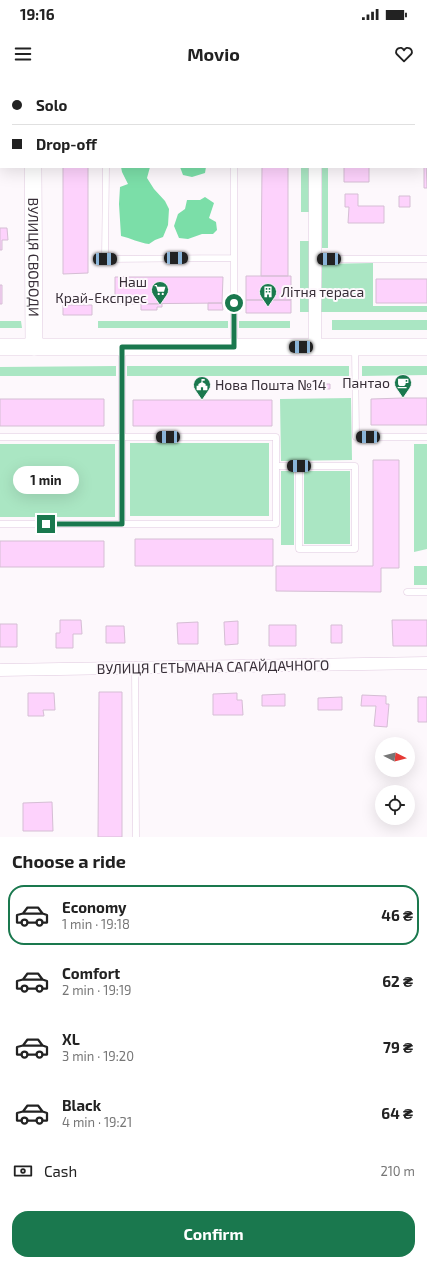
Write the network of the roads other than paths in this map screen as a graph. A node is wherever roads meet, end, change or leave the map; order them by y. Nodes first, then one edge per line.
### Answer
1 (33, 168) edge
2 (106, 168) edge
3 (234, 168) edge
4 (315, 168) edge
5 (234, 258) junction
6 (315, 259) junction
7 (427, 259) edge
8 (0, 347) edge
9 (34, 347) junction
10 (122, 347) junction
11 (234, 347) junction
12 (315, 347) junction
13 (355, 347) junction
14 (427, 347) edge
15 (0, 437) edge
16 (122, 437) junction
17 (427, 437) edge
18 (276, 466) junction
19 (299, 466) junction
20 (0, 524) edge
21 (122, 524) junction
22 (407, 592) dead end
23 (427, 592) edge
24 (427, 663) edge
25 (135, 668) junction
26 (0, 670) edge
27 (136, 837) edge

1 - 9 main road, ВУЛИЦЯ СВОБОДИ
2 - 5 lane
3 - 5 lane
4 - 6 street
5 - 11 lane
6 - 7 lane
6 - 12 street
8 - 9 main road
9 - 10 main road
10 - 11 main road
10 - 16 lane
11 - 12 main road
12 - 13 main road
13 - 14 main road
13 - 17 lane
15 - 16 lane
16 - 18 lane
16 - 21 lane
18 - 19 lane
18 - 21 lane
19 - 19 lane
20 - 21 lane
22 - 23 lane
24 - 25 street, ВУЛИЦЯ ГЕТЬМАНА САГАЙДАЧНОГО
25 - 26 street, ВУЛИЦЯ ГЕТЬМАНА САГАЙДАЧНОГО
25 - 27 lane

